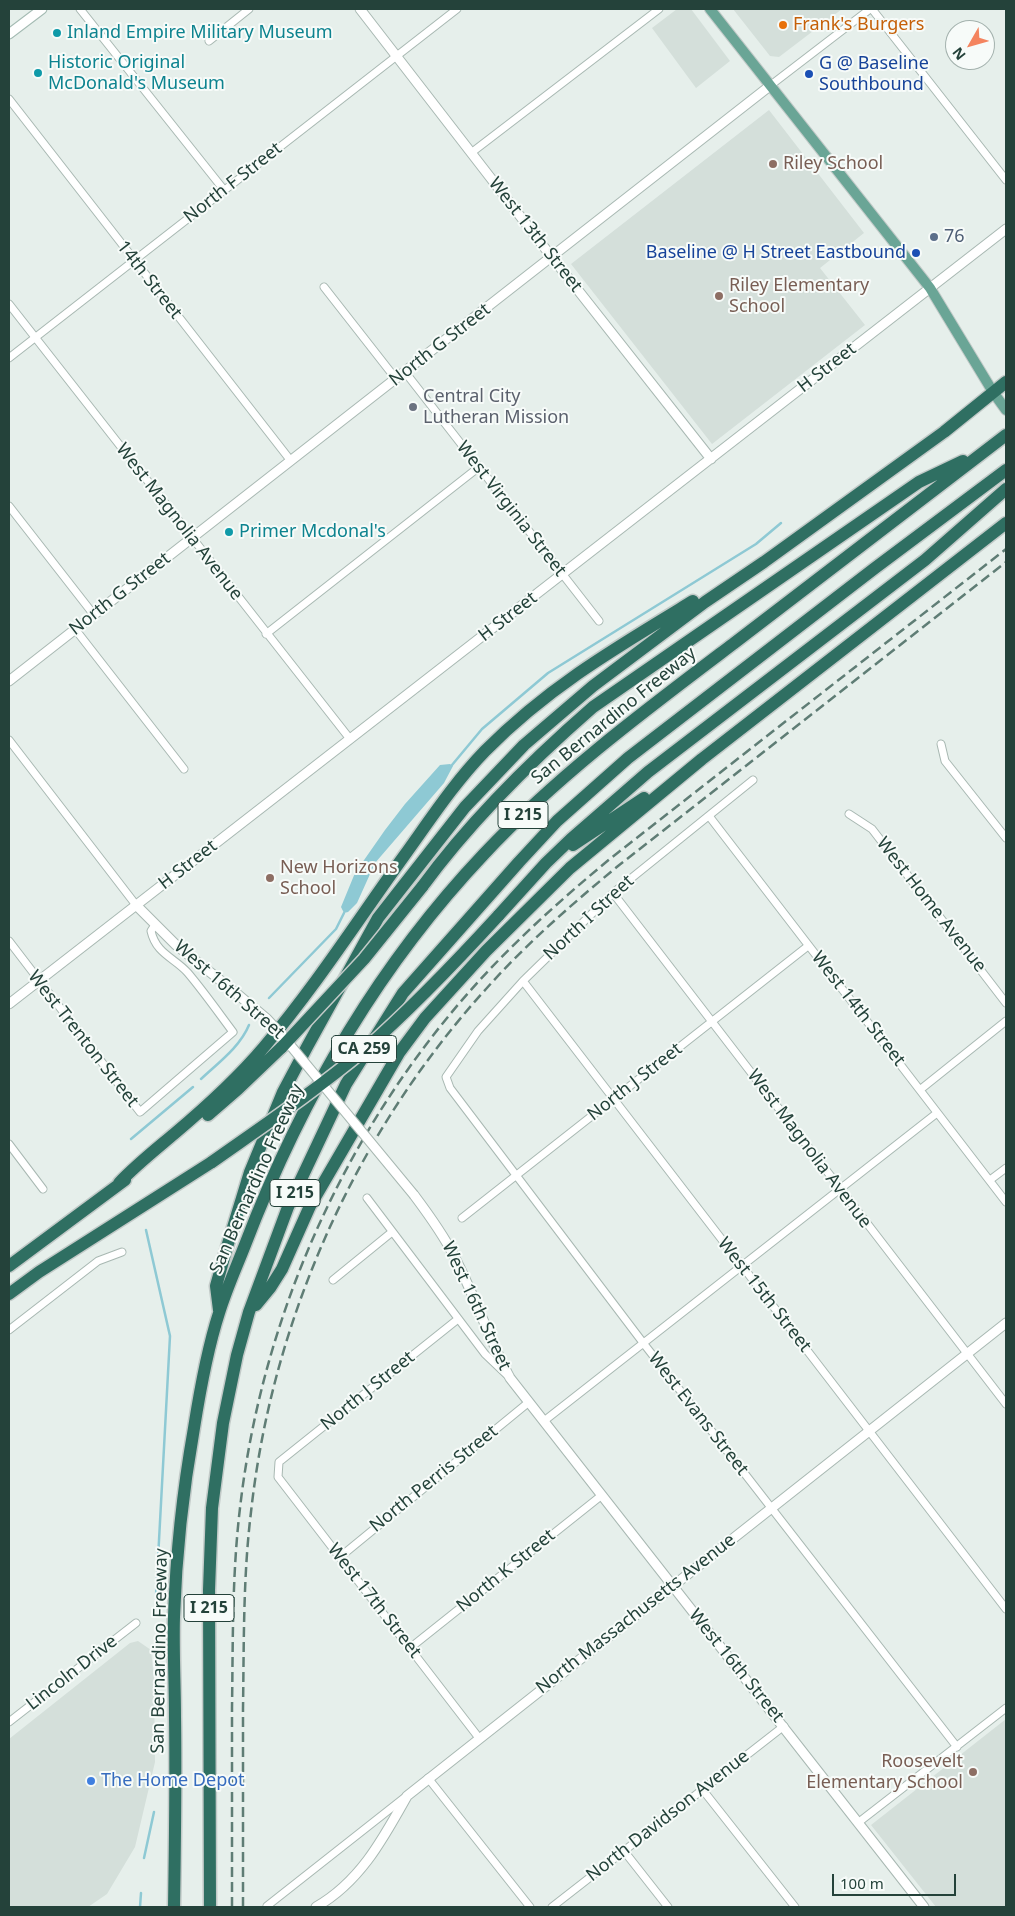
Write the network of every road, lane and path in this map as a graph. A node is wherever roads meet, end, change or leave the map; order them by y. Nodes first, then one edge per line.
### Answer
1 (42, 9) edge
2 (80, 9) edge
3 (249, 9) edge
4 (360, 9) edge
5 (457, 9) edge
6 (659, 9) edge
7 (710, 9) edge
8 (871, 9) edge
9 (9, 34) edge
10 (209, 41) dead end
11 (396, 56) junction
12 (771, 85) junction
13 (9, 99) edge
14 (471, 153) junction
15 (1006, 180) edge
16 (224, 190) junction
17 (1006, 229) edge
18 (552, 258) junction
19 (134, 261) junction
20 (324, 287) dead end
21 (930, 288) junction
22 (9, 304) edge
23 (35, 338) junction
24 (9, 358) edge
25 (405, 372) junction
26 (396, 379) junction
27 (1006, 382) edge
28 (993, 392) junction
29 (1004, 407) edge
30 (1006, 435) edge
31 (986, 450) junction
32 (711, 459) junction
33 (291, 461) junction
34 (479, 467) junction
35 (1006, 470) edge
36 (1006, 489) edge
37 (9, 506) edge
38 (1006, 524) edge
39 (192, 538) junction
40 (562, 574) junction
41 (705, 602) junction
42 (94, 615) junction
43 (599, 621) dead end
44 (76, 629) junction
45 (266, 634) junction
46 (9, 681) edge
47 (350, 739) junction
48 (9, 740) edge
49 (941, 744) dead end
50 (702, 759) junction
51 (184, 769) dead end
52 (753, 780) dead end
53 (849, 814) dead end
54 (709, 816) junction
55 (1006, 838) edge
56 (546, 864) junction
57 (612, 893) junction
58 (136, 905) junction
59 (155, 925) junction
60 (9, 941) edge
61 (808, 946) junction
62 (38, 981) junction
63 (523, 981) junction
64 (1006, 1002) edge
65 (9, 1004) edge
66 (712, 1022) junction
67 (1006, 1022) edge
68 (446, 1077) joint
69 (920, 1088) junction
70 (614, 1098) junction
71 (938, 1113) junction
72 (9, 1144) edge
73 (1006, 1168) edge
74 (516, 1175) junction
75 (990, 1180) junction
76 (119, 1183) junction
77 (43, 1189) dead end
78 (840, 1190) junction
79 (367, 1198) dead end
80 (1006, 1202) edge
81 (462, 1218) dead end
82 (392, 1232) junction
83 (122, 1252) dead end
84 (9, 1266) edge
85 (742, 1267) junction
86 (333, 1280) dead end
87 (9, 1294) edge
88 (249, 1312) junction
89 (219, 1313) junction
90 (458, 1319) junction
91 (1006, 1323) edge
92 (9, 1330) edge
93 (644, 1344) junction
94 (967, 1353) junction
95 (510, 1378) junction
96 (529, 1402) junction
97 (1006, 1404) edge
98 (544, 1421) junction
99 (870, 1430) junction
100 (279, 1462) joint
101 (602, 1495) junction
102 (772, 1508) junction
103 (340, 1557) junction
104 (671, 1586) junction
105 (1006, 1609) edge
106 (136, 1623) dead end
107 (410, 1648) junction
108 (1006, 1708) edge
109 (9, 1722) edge
110 (784, 1726) junction
111 (479, 1738) junction
112 (957, 1747) junction
113 (428, 1778) junction
114 (702, 1789) junction
115 (407, 1796) junction
116 (859, 1822) junction
117 (624, 1851) junction
118 (267, 1906) dead end
119 (174, 1907) edge
120 (210, 1907) edge
121 (316, 1907) edge
122 (530, 1907) edge
123 (552, 1907) edge
124 (668, 1907) edge
125 (795, 1907) edge
126 (923, 1907) edge

1 - 9 street
2 - 16 street
3 - 10 street
4 - 11 street, West 13th Street
5 - 11 street, North F Street
6 - 14 street
7 - 12 main road
8 - 12 street, North G Street
8 - 15 street
11 - 14 street, West 13th Street
11 - 16 street, North F Street
12 - 18 street, North G Street
12 - 21 main road
13 - 19 street, 14th Street
14 - 18 street, West 13th Street
16 - 19 street, North F Street
17 - 21 street, H Street
18 - 25 street, North G Street
18 - 32 street, West 13th Street
19 - 23 street, North F Street
19 - 33 street, 14th Street
20 - 26 street
21 - 28 main road
21 - 32 street, H Street
22 - 23 street, West Magnolia Avenue
23 - 24 street, North F Street
23 - 39 street, West Magnolia Avenue
25 - 26 street, North G Street
25 - 34 street, West Virginia Street
26 - 33 street, North G Street
27 - 28 highway
28 - 29 main road
28 - 41 highway
30 - 31 highway, San Bernardino Freeway / I 215
31 - 76 highway, bridge
31 - 89 highway, San Bernardino Freeway / I 215
32 - 40 street, H Street
33 - 39 street, North G Street
34 - 40 street, West Virginia Street
34 - 45 street
35 - 88 highway, I 215
36 - 56 highway
37 - 42 street
38 - 50 highway
39 - 42 street, North G Street
39 - 45 street, West Magnolia Avenue
40 - 43 street, West Virginia Street
40 - 47 street, H Street
41 - 76 highway
41 - 89 highway
42 - 44 street, North G Street
44 - 46 street, North G Street
44 - 51 street
45 - 47 street, West Magnolia Avenue
47 - 58 street, H Street
48 - 58 street, West 16th Street
49 - 55 street
50 - 56 highway
50 - 88 highway
52 - 54 street, North I Street
53 - 64 street, West Home Avenue
54 - 57 street, North I Street
54 - 61 street, West 14th Street
56 - 87 highway, CA 259, bridge
57 - 63 street, North I Street
57 - 66 street, West Magnolia Avenue
58 - 59 street, West 16th Street
58 - 62 street, H Street
59 - 62 street, West Trenton Street
59 - 95 street, West 16th Street, bridge
60 - 62 street, West Trenton Street
61 - 66 street, North J Street
61 - 69 street, West 14th Street
62 - 65 street, H Street
63 - 68 street, North I Street
63 - 70 street, West 15th Street
66 - 70 street, North J Street
66 - 78 street, West Magnolia Avenue
67 - 69 street
68 - 74 street, West Evans Street
69 - 71 street, West 14th Street
70 - 74 street, North J Street
70 - 85 street, West 15th Street
71 - 75 street, West 14th Street
71 - 78 street
72 - 77 street
73 - 75 street
74 - 81 street, North J Street
74 - 93 street, West Evans Street
75 - 80 street, West 14th Street
76 - 84 highway
78 - 85 street
78 - 94 street, West Magnolia Avenue
79 - 82 street, West 16th Street
82 - 86 street
82 - 90 street, West 16th Street
83 - 92 street
85 - 93 street
85 - 99 street, West 15th Street
88 - 120 highway, I 215
89 - 119 highway, San Bernardino Freeway / I 215
90 - 95 street, West 16th Street
90 - 100 street, North J Street
91 - 94 street, North Massachusetts Avenue
93 - 98 street
93 - 102 street, West Evans Street
94 - 97 street, West Magnolia Avenue
94 - 99 street, North Massachusetts Avenue
95 - 96 street, West 16th Street
96 - 98 street, West 16th Street
96 - 103 street, North Perris Street
98 - 101 street, West 16th Street
99 - 102 street, North Massachusetts Avenue
99 - 105 street, West 15th Street
100 - 103 street, West 17th Street
101 - 104 street, West 16th Street
101 - 107 street, North K Street
102 - 104 street, North Massachusetts Avenue
102 - 112 street, West Evans Street
103 - 107 street, West 17th Street
104 - 110 street, West 16th Street
104 - 111 street, North Massachusetts Avenue
106 - 109 street, Lincoln Drive
107 - 111 street, West 17th Street
108 - 112 street
110 - 114 street, North Davidson Avenue
110 - 116 street, West 16th Street
111 - 113 street, North Massachusetts Avenue
112 - 116 street
113 - 115 street, North Massachusetts Avenue
113 - 122 street
114 - 117 street, North Davidson Avenue
114 - 125 street
115 - 118 street, North Massachusetts Avenue
115 - 121 street
116 - 126 street, West 16th Street
117 - 123 street, North Davidson Avenue
117 - 124 street

